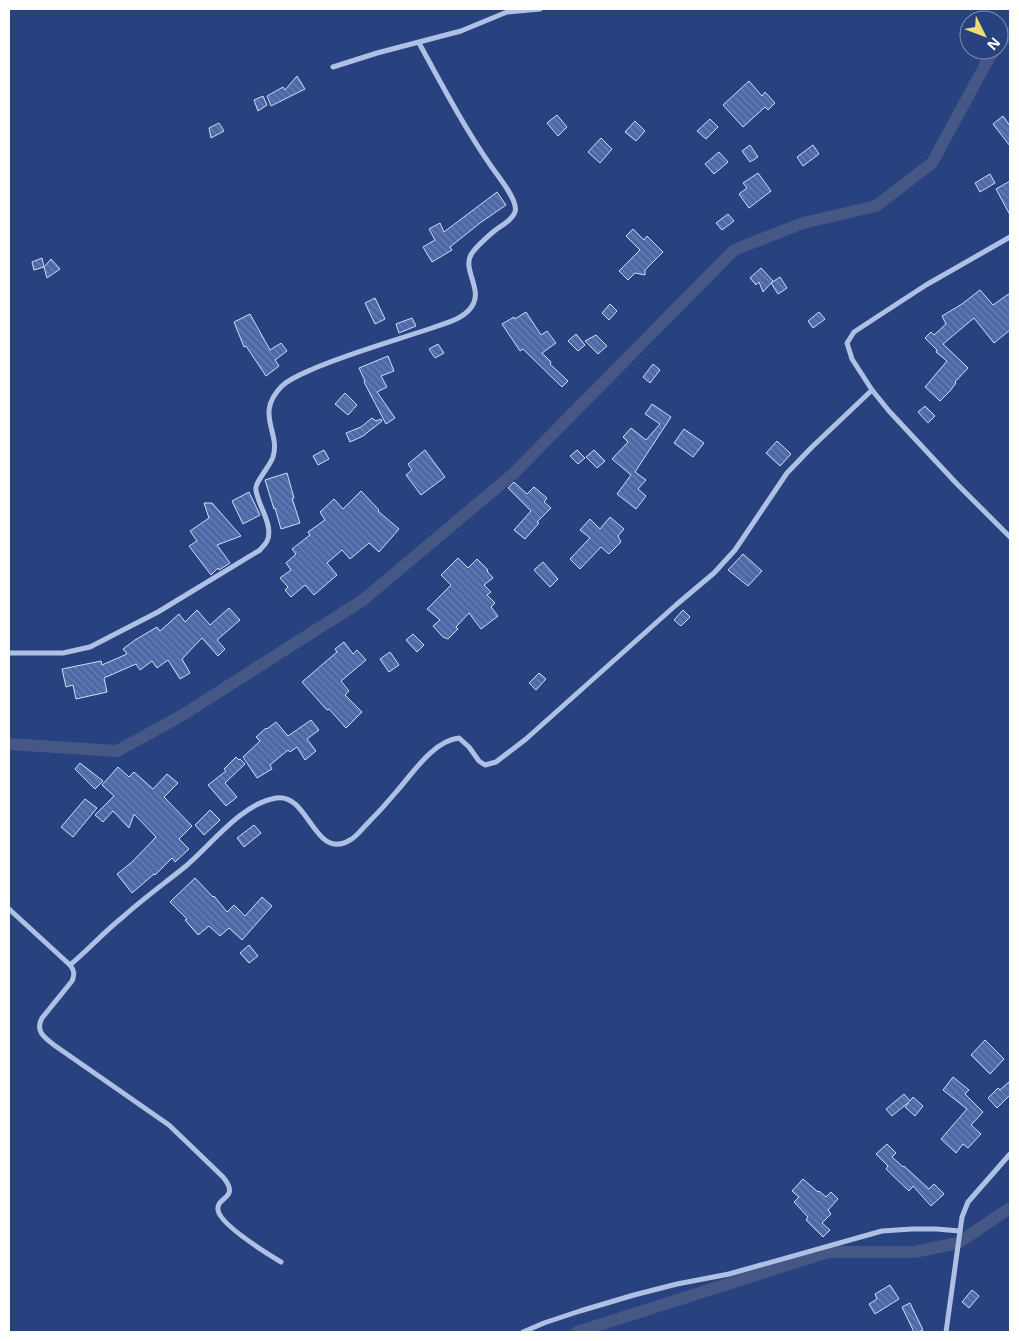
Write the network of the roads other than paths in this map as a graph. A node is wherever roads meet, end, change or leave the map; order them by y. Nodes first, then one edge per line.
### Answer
1 (540, 9) edge
2 (419, 43) junction
3 (333, 68) dead end
4 (1010, 237) edge
5 (872, 390) junction
6 (1010, 536) edge
7 (9, 653) edge
8 (9, 909) edge
9 (70, 964) junction
10 (1010, 1154) edge
11 (960, 1231) junction
12 (281, 1262) dead end
13 (523, 1332) edge
14 (946, 1332) edge

1 - 2 street
2 - 3 street
2 - 7 street
4 - 5 street
5 - 6 street
5 - 9 street
8 - 9 street
9 - 12 street
10 - 11 street
11 - 13 street
11 - 14 street

